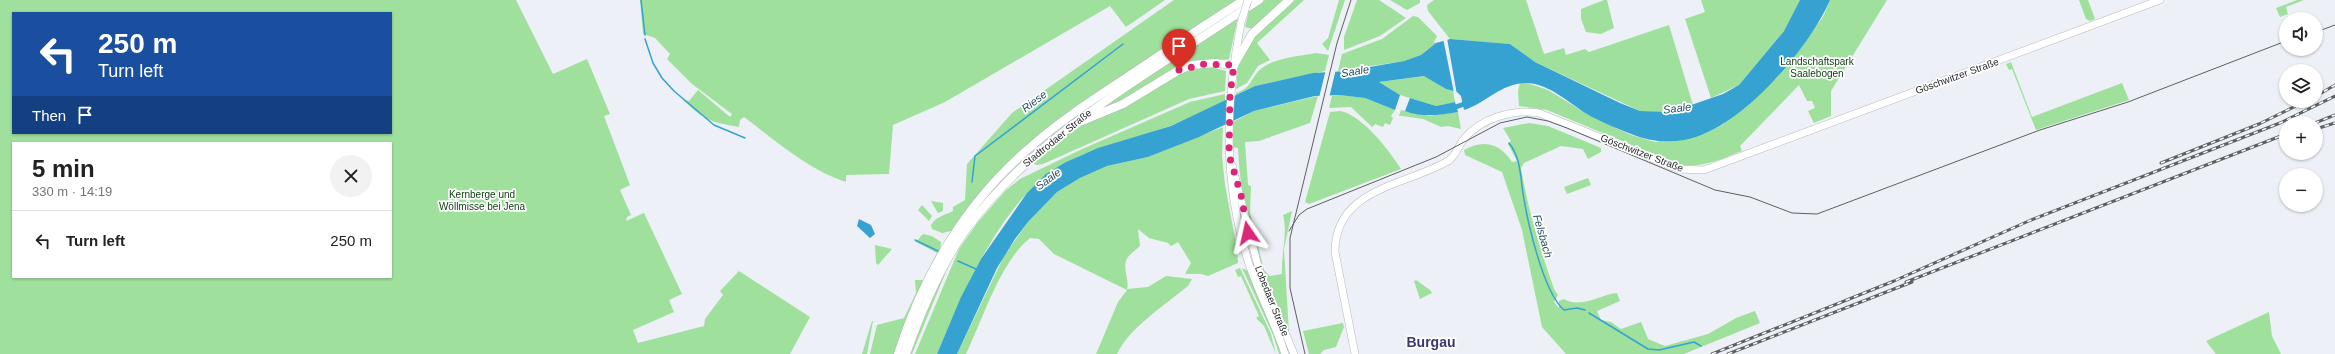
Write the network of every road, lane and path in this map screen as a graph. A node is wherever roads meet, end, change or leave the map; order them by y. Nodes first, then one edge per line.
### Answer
1 (1244, 0) edge
2 (1248, 0) edge
3 (1259, 0) edge
4 (1290, 0) edge
5 (2160, 0) edge
6 (1234, 65) junction
7 (1068, 127) junction
8 (1229, 155) junction
9 (898, 354) edge
10 (906, 354) edge
11 (1285, 354) edge
12 (1294, 354) edge
13 (1355, 354) edge

1 - 9 main road, Stadtrodaer Straße
2 - 6 main road, Lobedaer Straße, bridge
3 - 7 main road, Stadtrodaer Straße
4 - 6 main road
5 - 13 main road, Göschwitzer Straße
6 - 7 main road
6 - 8 main road, Lobedaer Straße
7 - 10 main road, Stadtrodaer Straße
8 - 11 main road, Lobedaer Straße
8 - 12 main road, Lobedaer Straße

